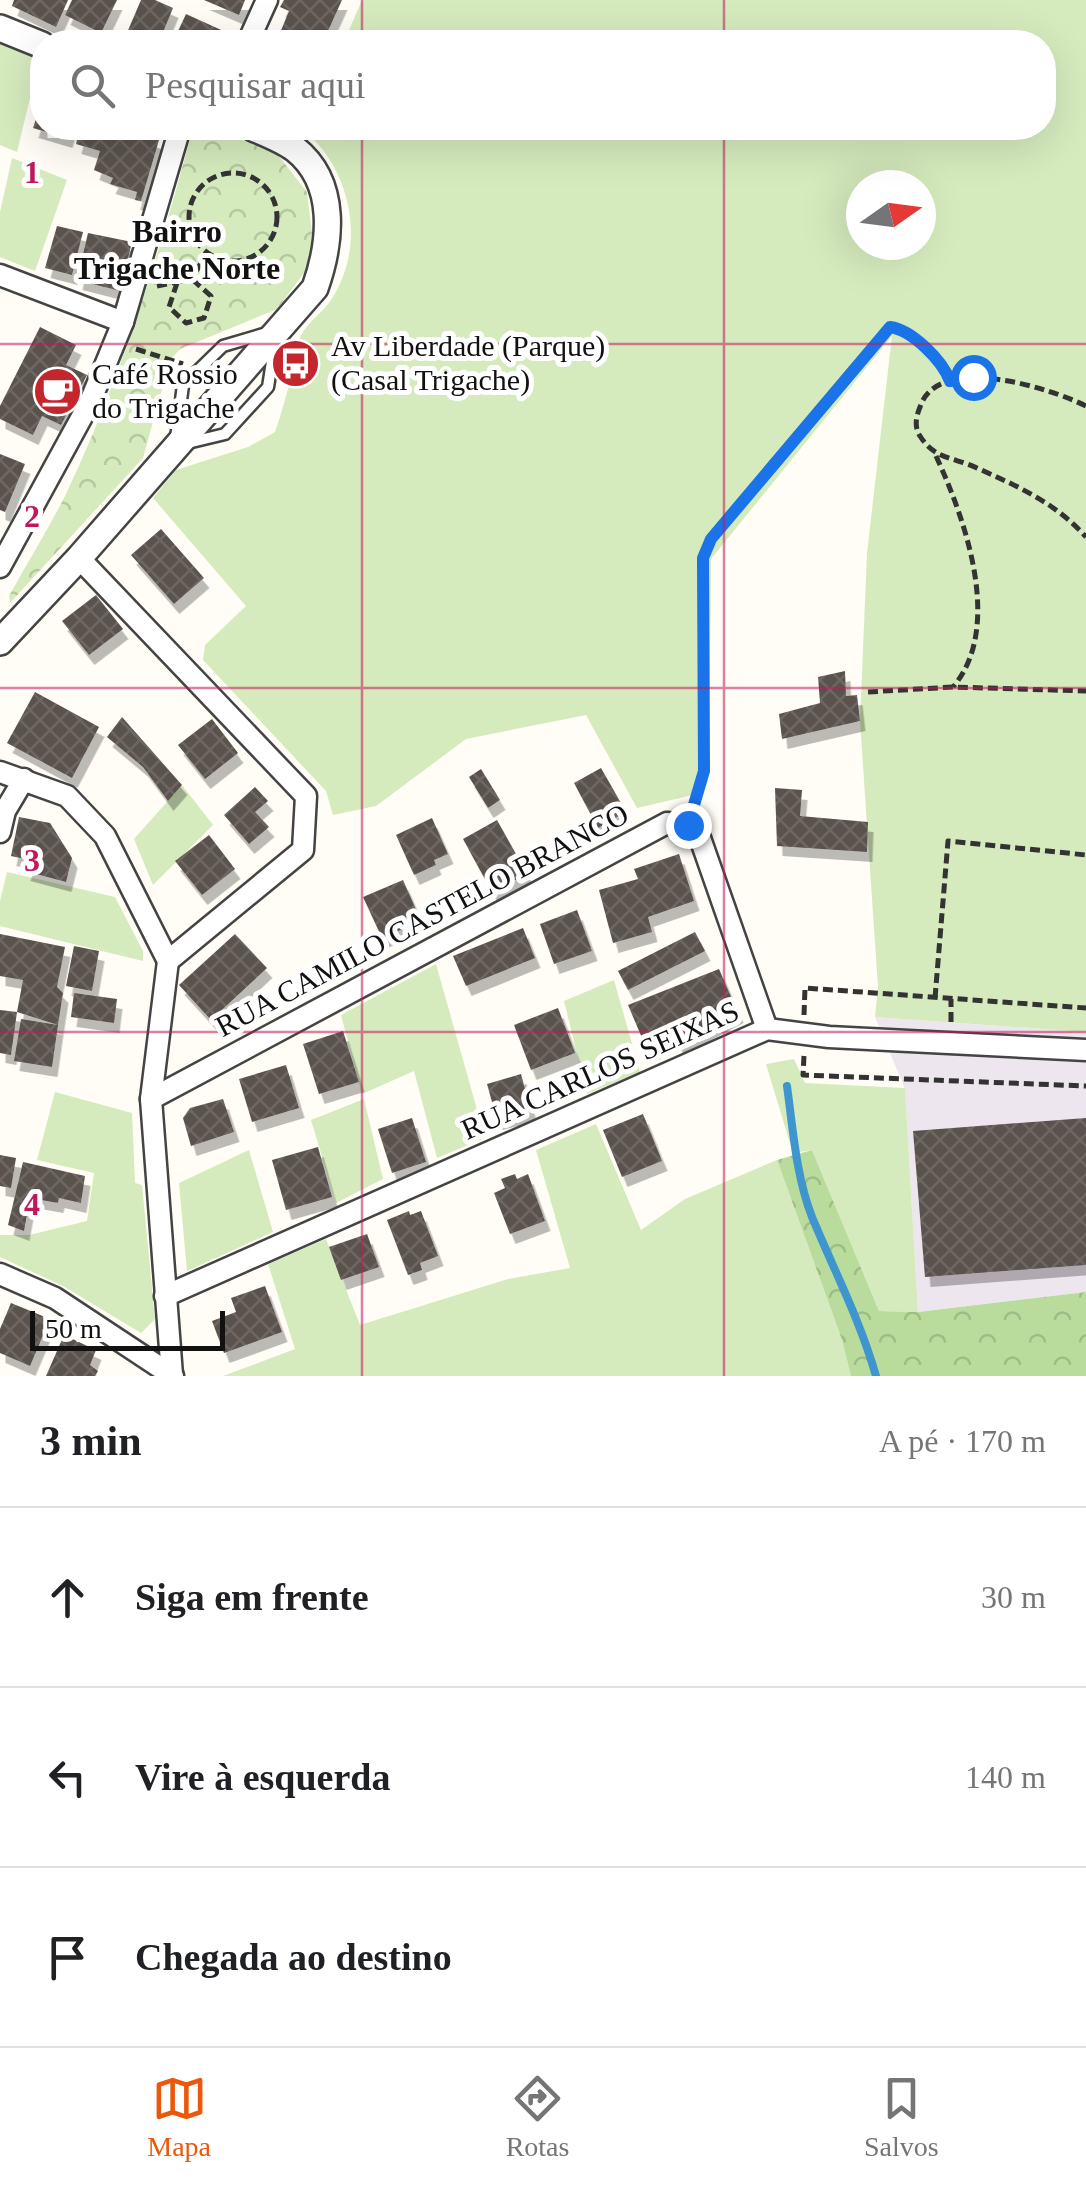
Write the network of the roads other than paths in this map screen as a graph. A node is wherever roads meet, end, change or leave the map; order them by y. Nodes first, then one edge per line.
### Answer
1 (266, 0) edge
2 (0, 28) edge
3 (253, 30) edge
4 (30, 39) edge
5 (176, 140) edge
6 (278, 140) edge
7 (0, 275) edge
8 (122, 322) junction
9 (277, 330) junction
10 (176, 446) junction
11 (79, 558) junction
12 (0, 567) edge
13 (1, 636) edge
14 (0, 772) edge
15 (24, 779) junction
16 (0, 832) edge
17 (168, 961) junction
18 (766, 1029) junction
19 (1086, 1050) edge
20 (151, 1100) junction
21 (0, 1274) edge
22 (166, 1296) junction
23 (173, 1375) edge

1 - 3 street
2 - 4 street
5 - 8 street
6 - 9 street
7 - 8 street
8 - 12 street
9 - 10 street
9 - 10 lane
10 - 11 street
11 - 13 street
11 - 17 street
14 - 15 street
15 - 16 street
15 - 17 street
17 - 20 street
18 - 19 street, RUA CARLOS SEIXAS
18 - 20 street, RUA CAMILO CASTELO BRANCO
18 - 22 street, RUA CARLOS SEIXAS
20 - 22 street
21 - 23 street
22 - 23 street

